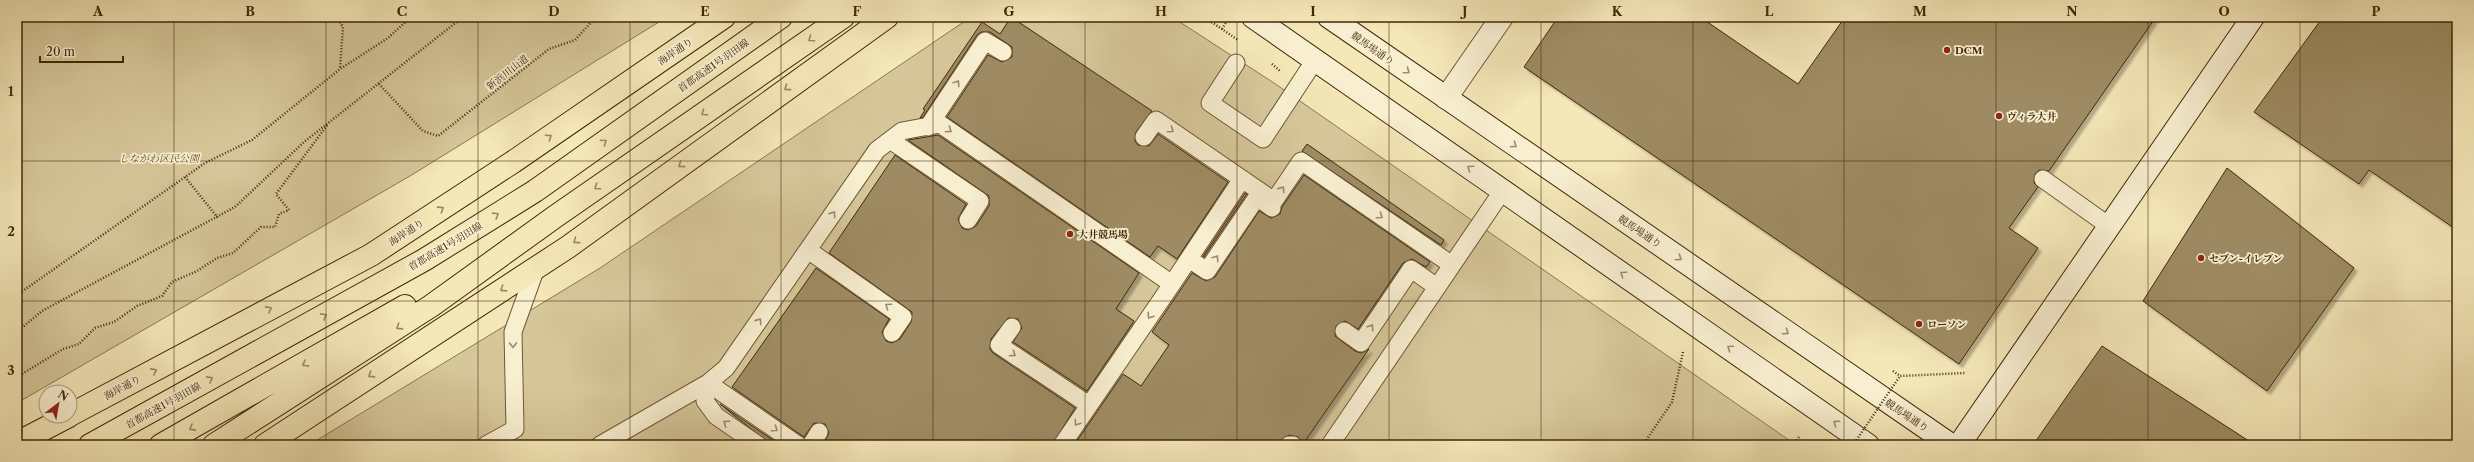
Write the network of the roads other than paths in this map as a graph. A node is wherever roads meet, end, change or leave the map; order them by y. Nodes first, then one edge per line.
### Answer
1 (724, 17) edge
2 (781, 17) edge
3 (842, 17) edge
4 (887, 17) edge
5 (1253, 17) edge
6 (1329, 17) edge
7 (1502, 17) edge
8 (2253, 17) edge
9 (1003, 52) dead end
10 (1315, 60) junction
11 (1236, 63) dead end
12 (1446, 98) junction
13 (928, 127) junction
14 (1144, 137) dead end
15 (890, 140) junction
16 (1242, 179) junction
17 (2043, 179) dead end
18 (1503, 190) junction
19 (1277, 211) dead end
20 (556, 216) junction
21 (968, 220) dead end
22 (2109, 226) junction
23 (808, 250) junction
24 (1189, 259) junction
25 (1452, 265) junction
26 (536, 268) junction
27 (1172, 284) junction
28 (1437, 287) junction
29 (1012, 327) dead end
30 (1344, 332) dead end
31 (892, 333) dead end
32 (708, 383) junction
33 (1089, 406) junction
34 (78, 411) edge
35 (54, 424) edge
36 (17, 444) edge
37 (90, 445) edge
38 (161, 445) edge
39 (214, 445) edge
40 (265, 445) edge
41 (486, 445) edge
42 (600, 445) edge
43 (758, 445) edge
44 (798, 445) edge
45 (1062, 445) edge
46 (1289, 445) edge
47 (1293, 445) edge
48 (1330, 445) edge
49 (1868, 445) edge
50 (1951, 445) edge
51 (1959, 445) edge

34 -> 1 main road, 海岸通り
37 -> 2 main road, 首都高速1号羽田線
3 -> 20 main road
4 -> 26 main road
5 - 10 street
6 -> 12 street, 競馬場通り
7 - 12 street
8 - 22 street
13 -> 9 lane
10 - 11 lane
18 -> 10 street
12 -> 50 street, 競馬場通り
13 - 15 lane
13 -> 27 lane
14 -> 16 lane
15 - 21 lane
23 -> 15 lane
16 - 24 lane
16 -> 25 lane
17 - 22 lane
18 - 25 lane
49 -> 18 street
24 -> 19 lane
20 -> 38 main road
20 -> 39 main road
22 - 51 street
31 -> 23 lane
32 -> 23 lane
24 - 27 lane
25 - 28 lane
26 -> 40 main road
26 -> 41 lane
27 -> 33 lane
30 -> 28 lane
28 - 48 lane
29 -> 33 lane
32 - 42 lane
43 -> 32 lane
32 -> 44 lane
33 -> 45 lane
35 - 36 main road, 海岸通り
46 - 47 lane

